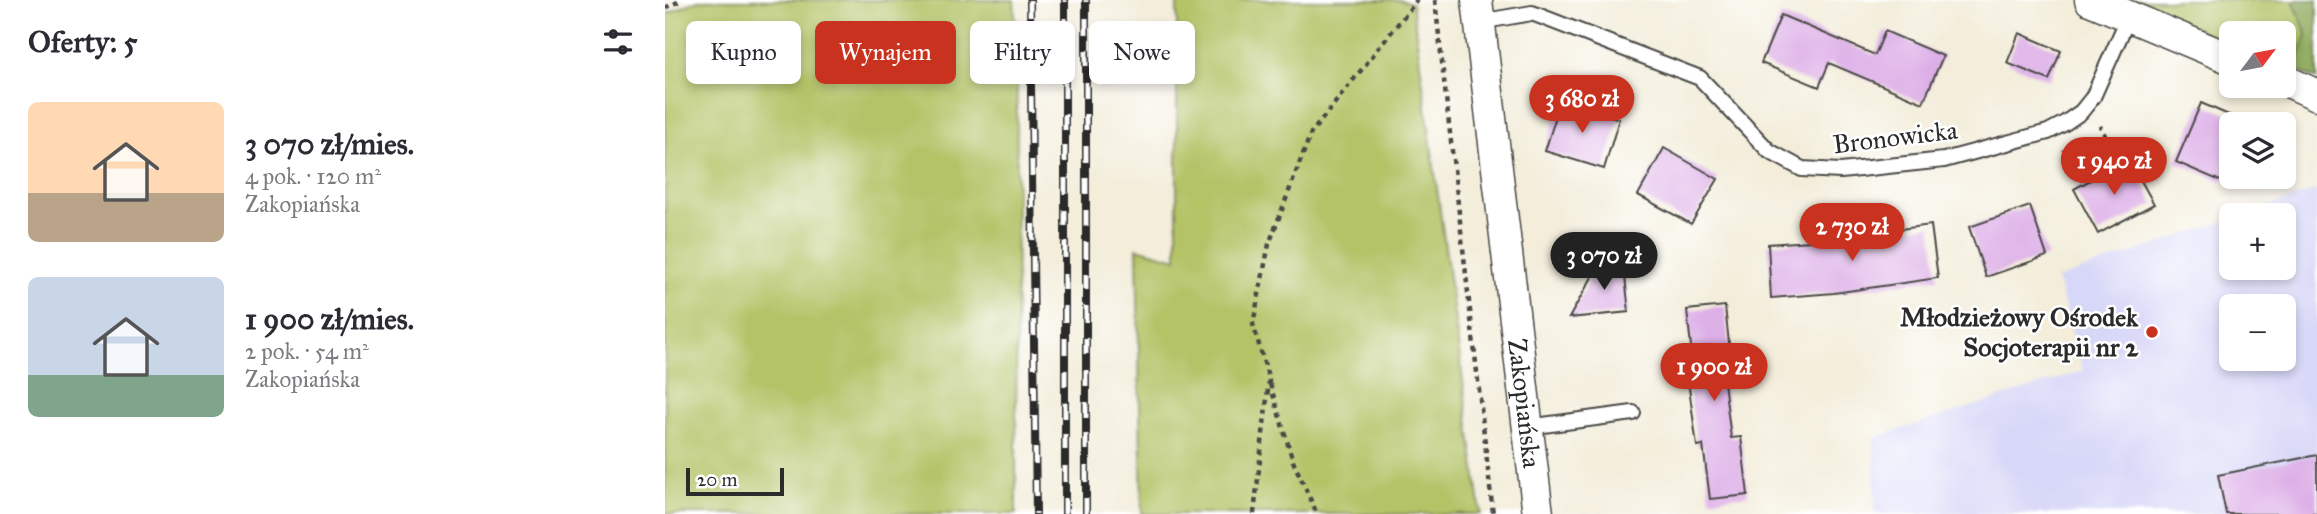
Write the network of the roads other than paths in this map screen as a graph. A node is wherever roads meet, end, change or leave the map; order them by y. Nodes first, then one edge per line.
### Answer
1 (2091, 0) edge
2 (1478, 11) edge
3 (2129, 16) junction
4 (2219, 54) edge
5 (2296, 85) edge
6 (2317, 95) edge
7 (1633, 413) dead end
8 (1528, 427) junction
9 (1538, 514) edge

1 - 3 street
2 - 3 lane, Bronowicka
2 - 8 street, Zakopiańska
3 - 4 street
5 - 6 street
7 - 8 lane
8 - 9 street, Zakopiańska

